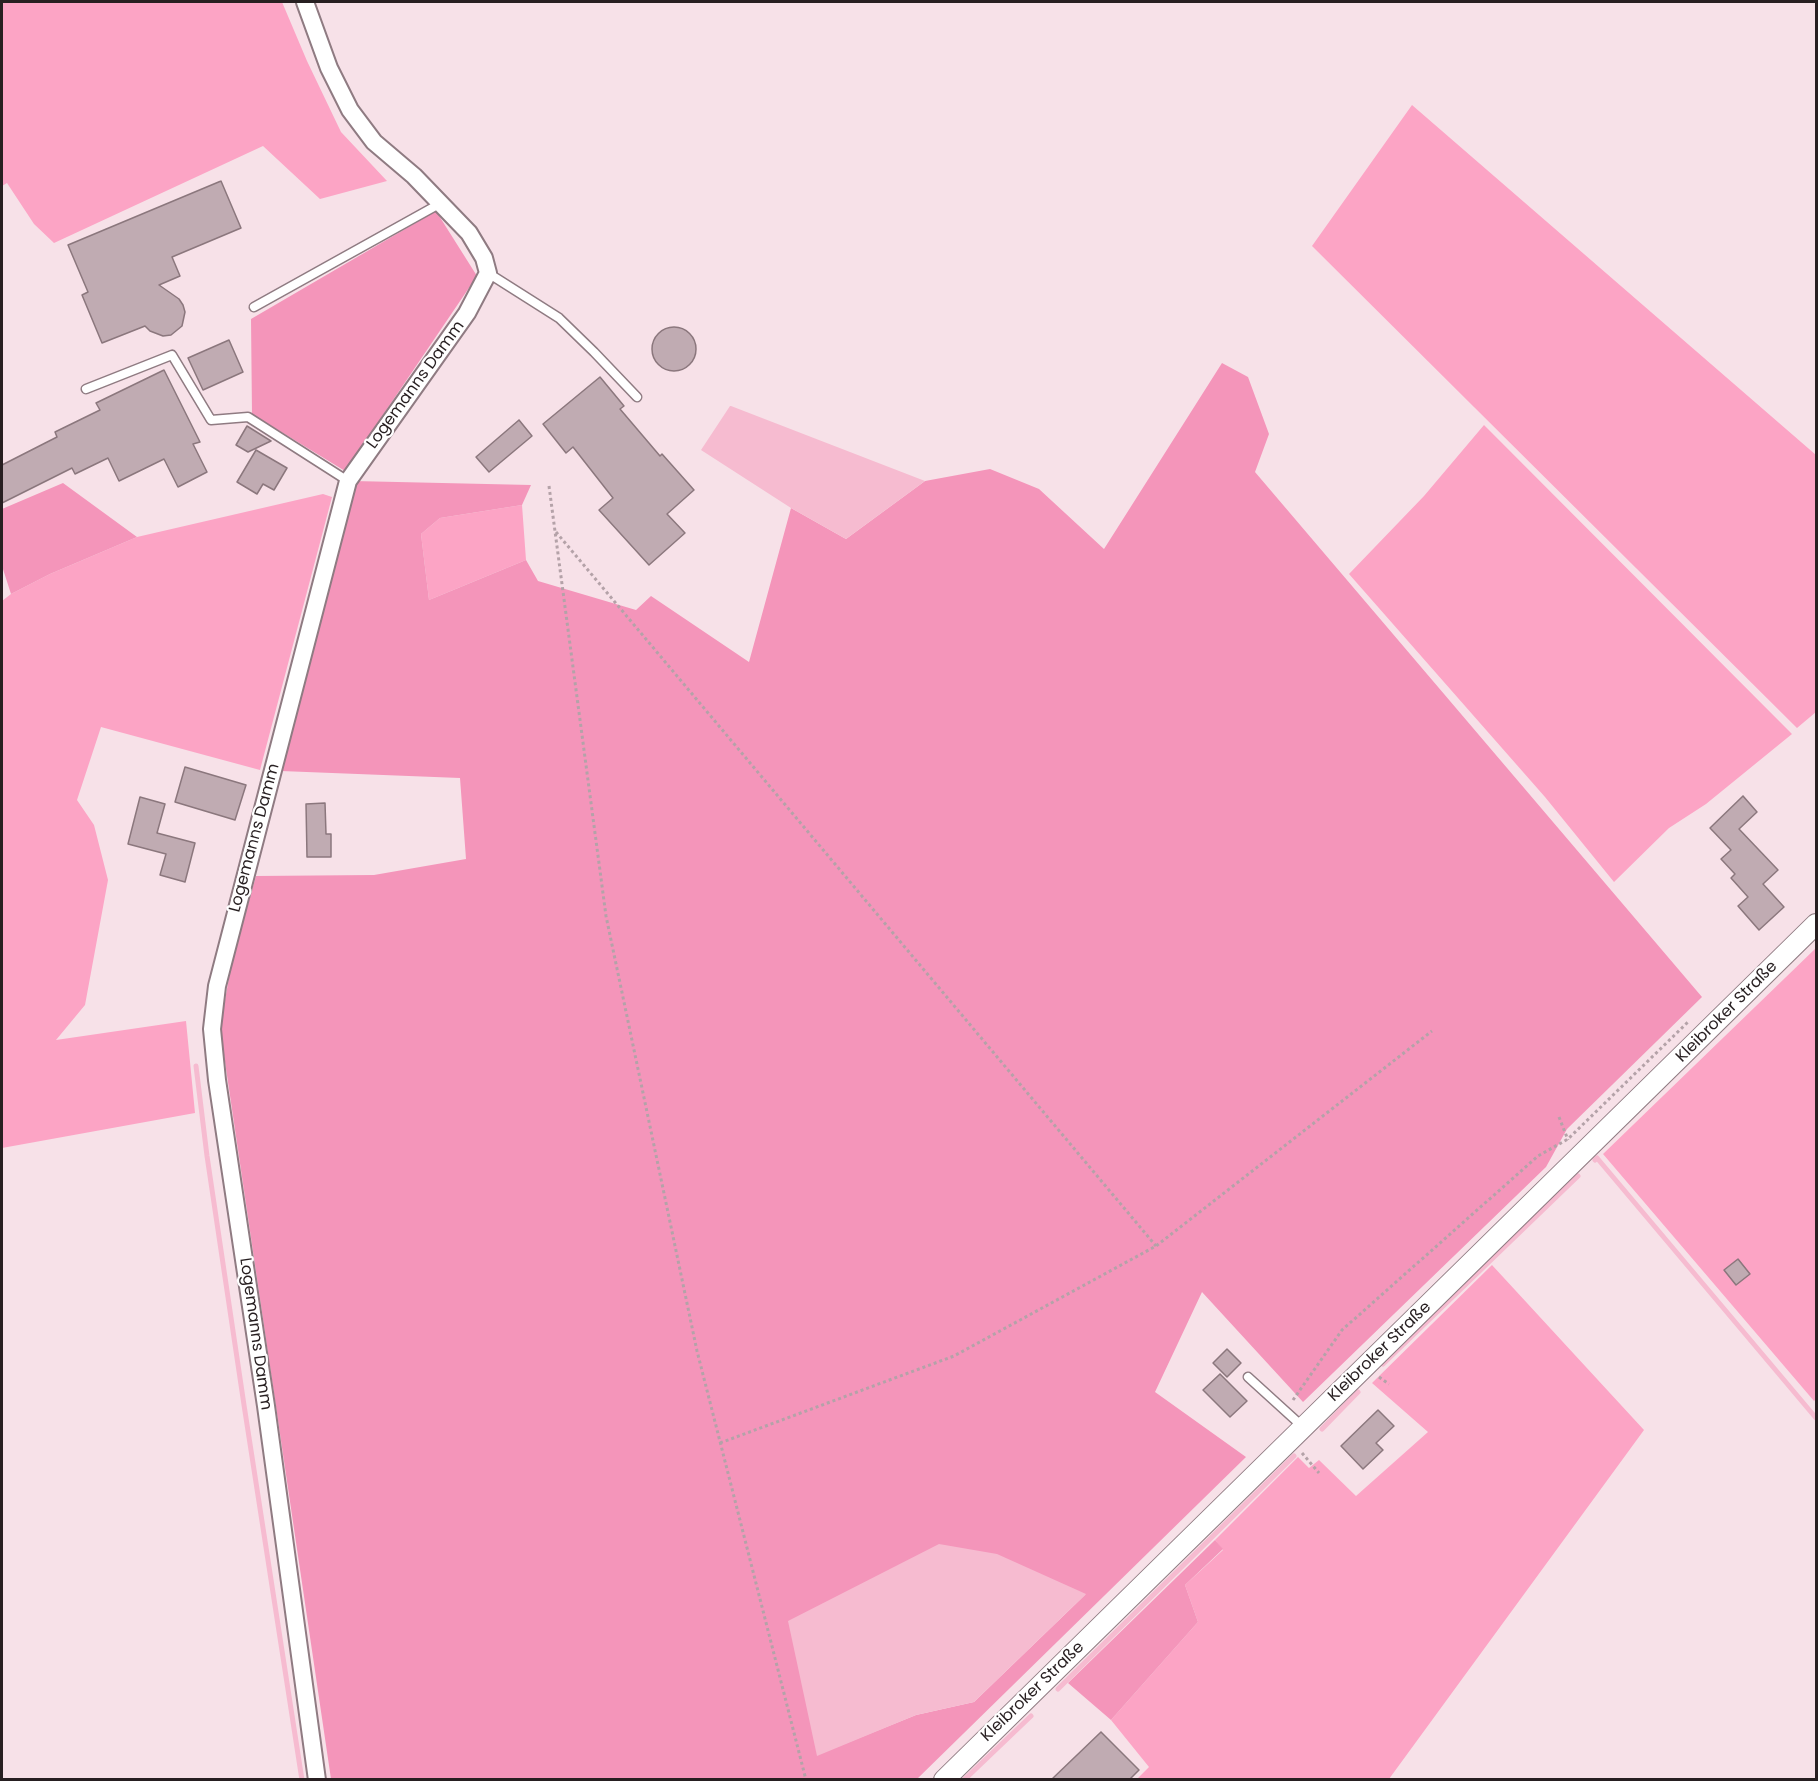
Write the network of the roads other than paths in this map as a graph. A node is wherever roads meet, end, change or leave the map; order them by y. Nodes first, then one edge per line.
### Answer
1 (304, 2) edge
2 (441, 203) junction
3 (488, 273) junction
4 (254, 307) dead end
5 (86, 389) dead end
6 (637, 397) dead end
7 (348, 481) junction
8 (1816, 924) edge
9 (1248, 1377) dead end
10 (1297, 1434) junction
11 (317, 1779) edge
12 (944, 1779) edge

1 - 2 street
2 - 3 street
2 - 4 lane
3 - 6 lane
3 - 7 street, Logemanns Damm
5 - 7 lane
7 - 11 street, Logemanns Damm
8 - 10 street, Kleibroker Straße
9 - 10 lane
10 - 12 street, Kleibroker Straße

